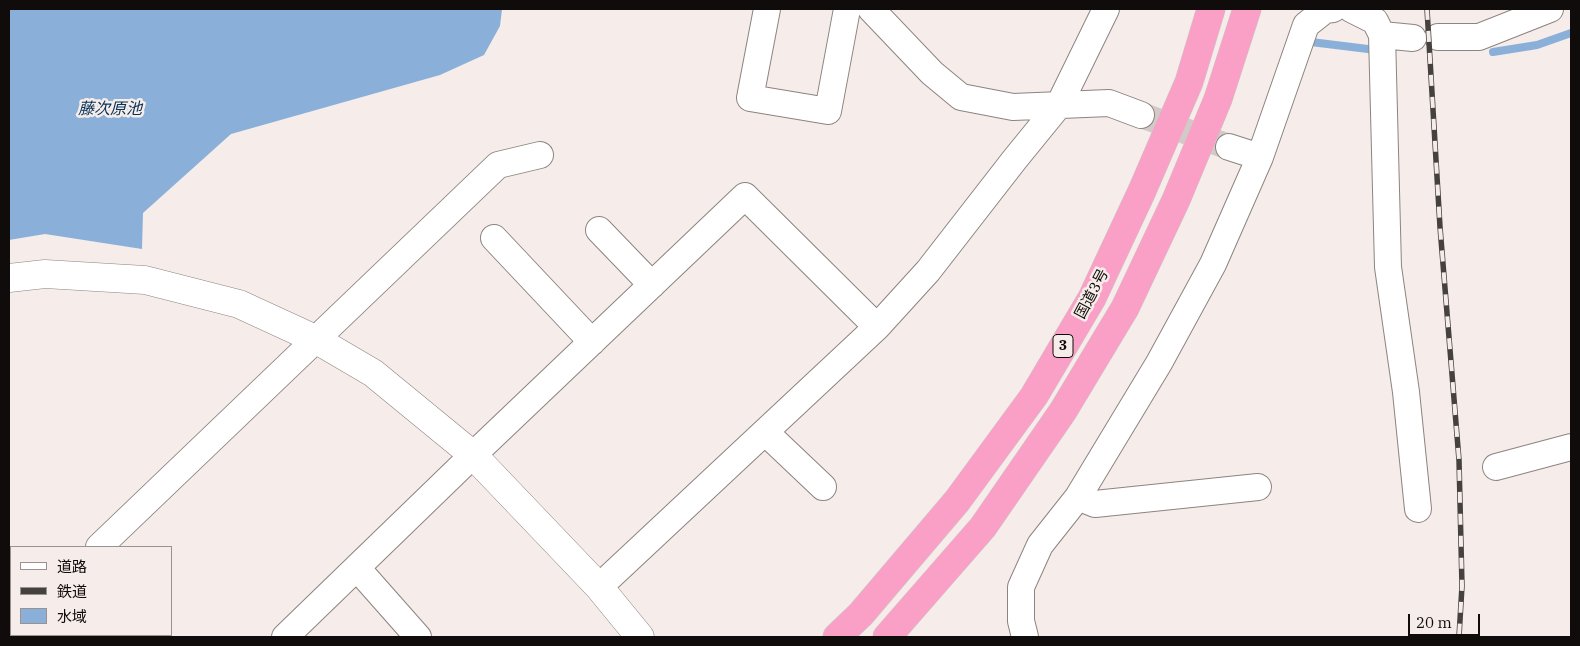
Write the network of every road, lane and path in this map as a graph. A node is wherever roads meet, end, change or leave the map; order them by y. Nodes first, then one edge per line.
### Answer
1 (767, 9) edge
2 (847, 9) edge
3 (871, 9) edge
4 (1106, 9) edge
5 (1211, 9) edge
6 (1247, 9) edge
7 (1333, 9) edge
8 (1351, 9) edge
9 (1550, 9) edge
10 (1382, 35) junction
11 (1059, 105) junction
12 (1141, 114) tunnel mouth
13 (1229, 147) tunnel mouth
14 (540, 155) dead end
15 (1260, 157) junction
16 (599, 230) dead end
17 (494, 238) dead end
18 (9, 278) edge
19 (652, 285) junction
20 (877, 327) junction
21 (315, 339) junction
22 (592, 342) junction
23 (765, 432) junction
24 (1571, 447) edge
25 (473, 455) junction
26 (1496, 467) dead end
27 (823, 487) dead end
28 (1258, 487) dead end
29 (1078, 497) junction
30 (1418, 509) dead end
31 (100, 546) edge
32 (357, 568) junction
33 (599, 588) junction
34 (285, 637) edge
35 (418, 637) edge
36 (640, 637) edge
37 (837, 637) edge
38 (887, 637) edge
39 (1025, 637) edge

1 - 2 street
3 - 11 street
4 - 11 street
5 - 37 highway, 国道3号 / 3
6 - 38 highway, 3
7 - 15 street
8 - 10 street
9 - 10 street
10 - 30 street
11 - 12 street
11 - 20 street
13 - 15 street
14 - 21 street
15 - 29 street
16 - 19 street
17 - 22 street
18 - 21 street
19 - 20 street
19 - 22 street
20 - 23 street
21 - 25 street
21 - 31 street
22 - 25 street
23 - 27 street
23 - 33 street
24 - 26 street
25 - 32 street
25 - 33 street
28 - 29 street
29 - 39 street
32 - 34 street
32 - 35 street
33 - 36 street

